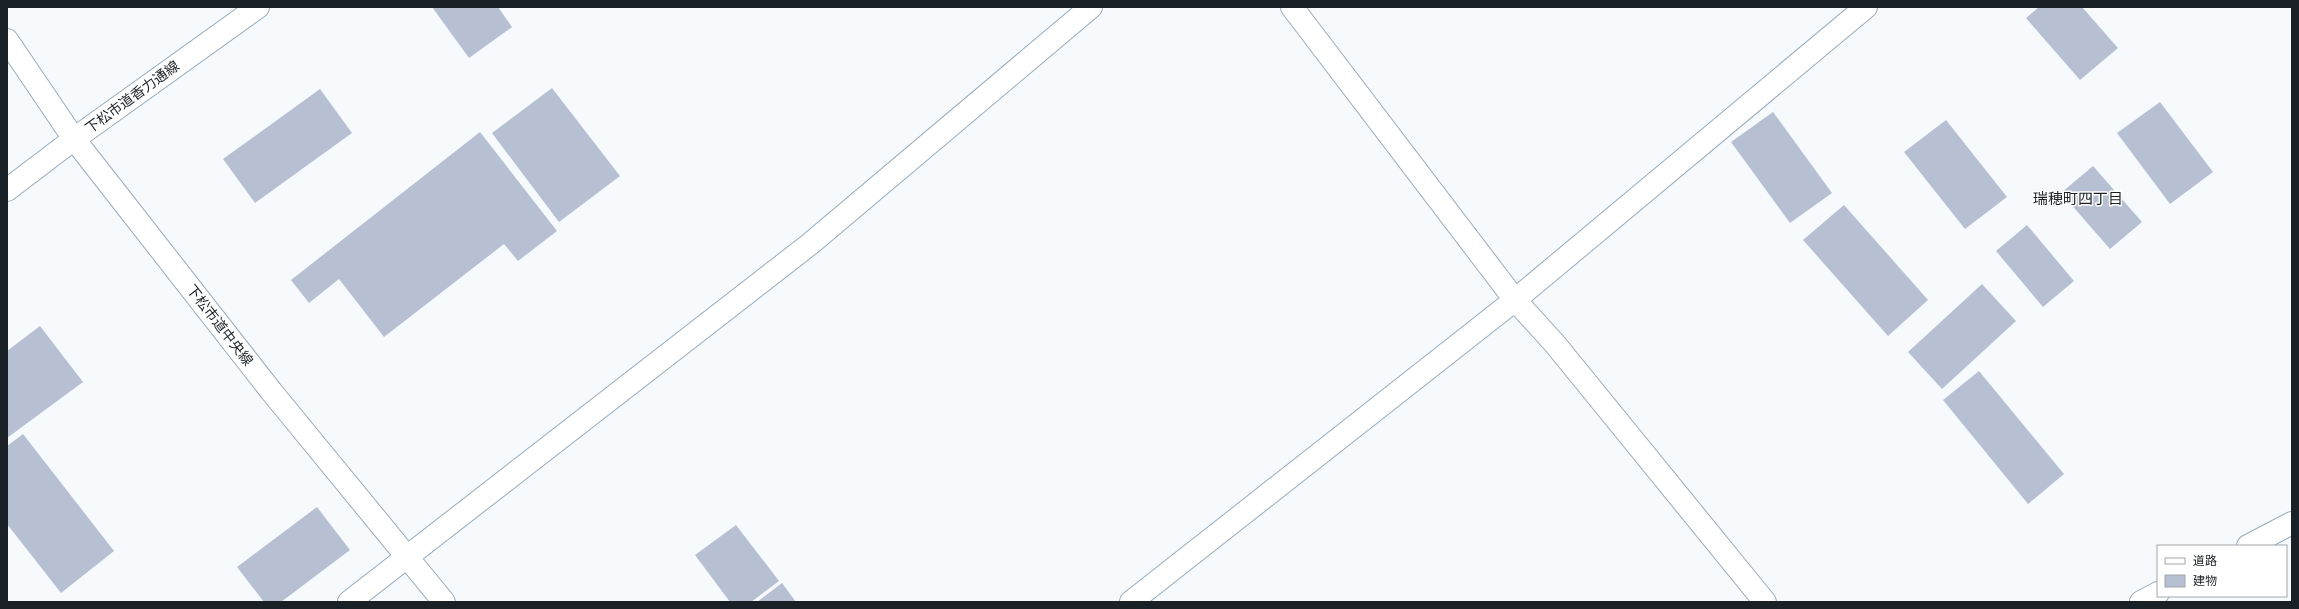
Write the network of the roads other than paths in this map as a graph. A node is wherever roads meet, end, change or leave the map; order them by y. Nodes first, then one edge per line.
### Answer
1 (258, 7) edge
2 (1091, 7) edge
3 (1292, 7) edge
4 (1866, 7) edge
5 (7, 40) edge
6 (74, 139) junction
7 (7, 190) edge
8 (1515, 300) junction
9 (2292, 523) edge
10 (2250, 545) edge
11 (408, 558) junction
12 (2157, 594) edge
13 (349, 602) edge
14 (444, 602) edge
15 (1131, 602) edge
16 (1765, 602) edge
17 (2141, 602) edge

1 - 6 street, 下松市道香力通線
2 - 11 street
3 - 8 street
4 - 8 street
5 - 6 street, 下松市道中央線
6 - 7 street, 下松市道香力通線
6 - 11 street, 下松市道中央線
8 - 15 street
8 - 16 street
9 - 10 street
11 - 13 street
11 - 14 street, 下松市道中央線
12 - 17 street

